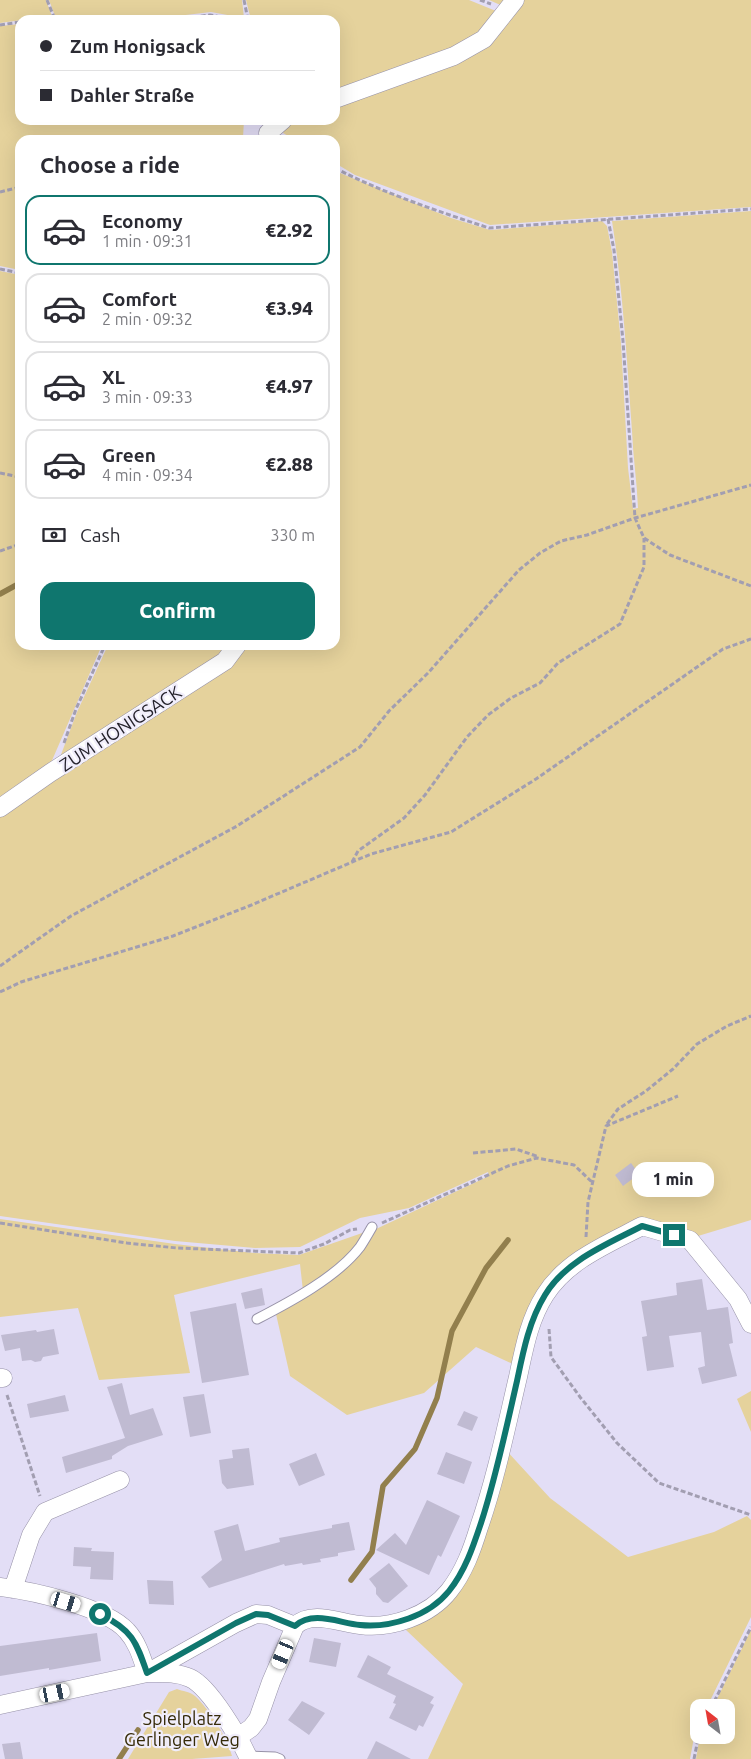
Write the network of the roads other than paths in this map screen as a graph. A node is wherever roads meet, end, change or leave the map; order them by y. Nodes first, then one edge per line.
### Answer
1 (515, 0) edge
2 (340, 97) edge
3 (279, 125) edge
4 (270, 135) edge
5 (234, 650) edge
6 (0, 808) edge
7 (372, 1227) road end
8 (257, 1319) dead end
9 (751, 1324) edge
10 (120, 1480) dead end
11 (6, 1588) edge
12 (295, 1626) junction
13 (147, 1673) junction
14 (0, 1705) edge
15 (238, 1737) junction
16 (248, 1758) edge
17 (280, 1759) edge

1 - 2 street
3 - 4 street
5 - 6 street, ZUM HONIGSACK
7 - 8 lane
9 - 12 street
10 - 11 street
11 - 13 street
12 - 13 street
12 - 15 street
13 - 14 street
13 - 15 street
15 - 16 street
16 - 17 lane

